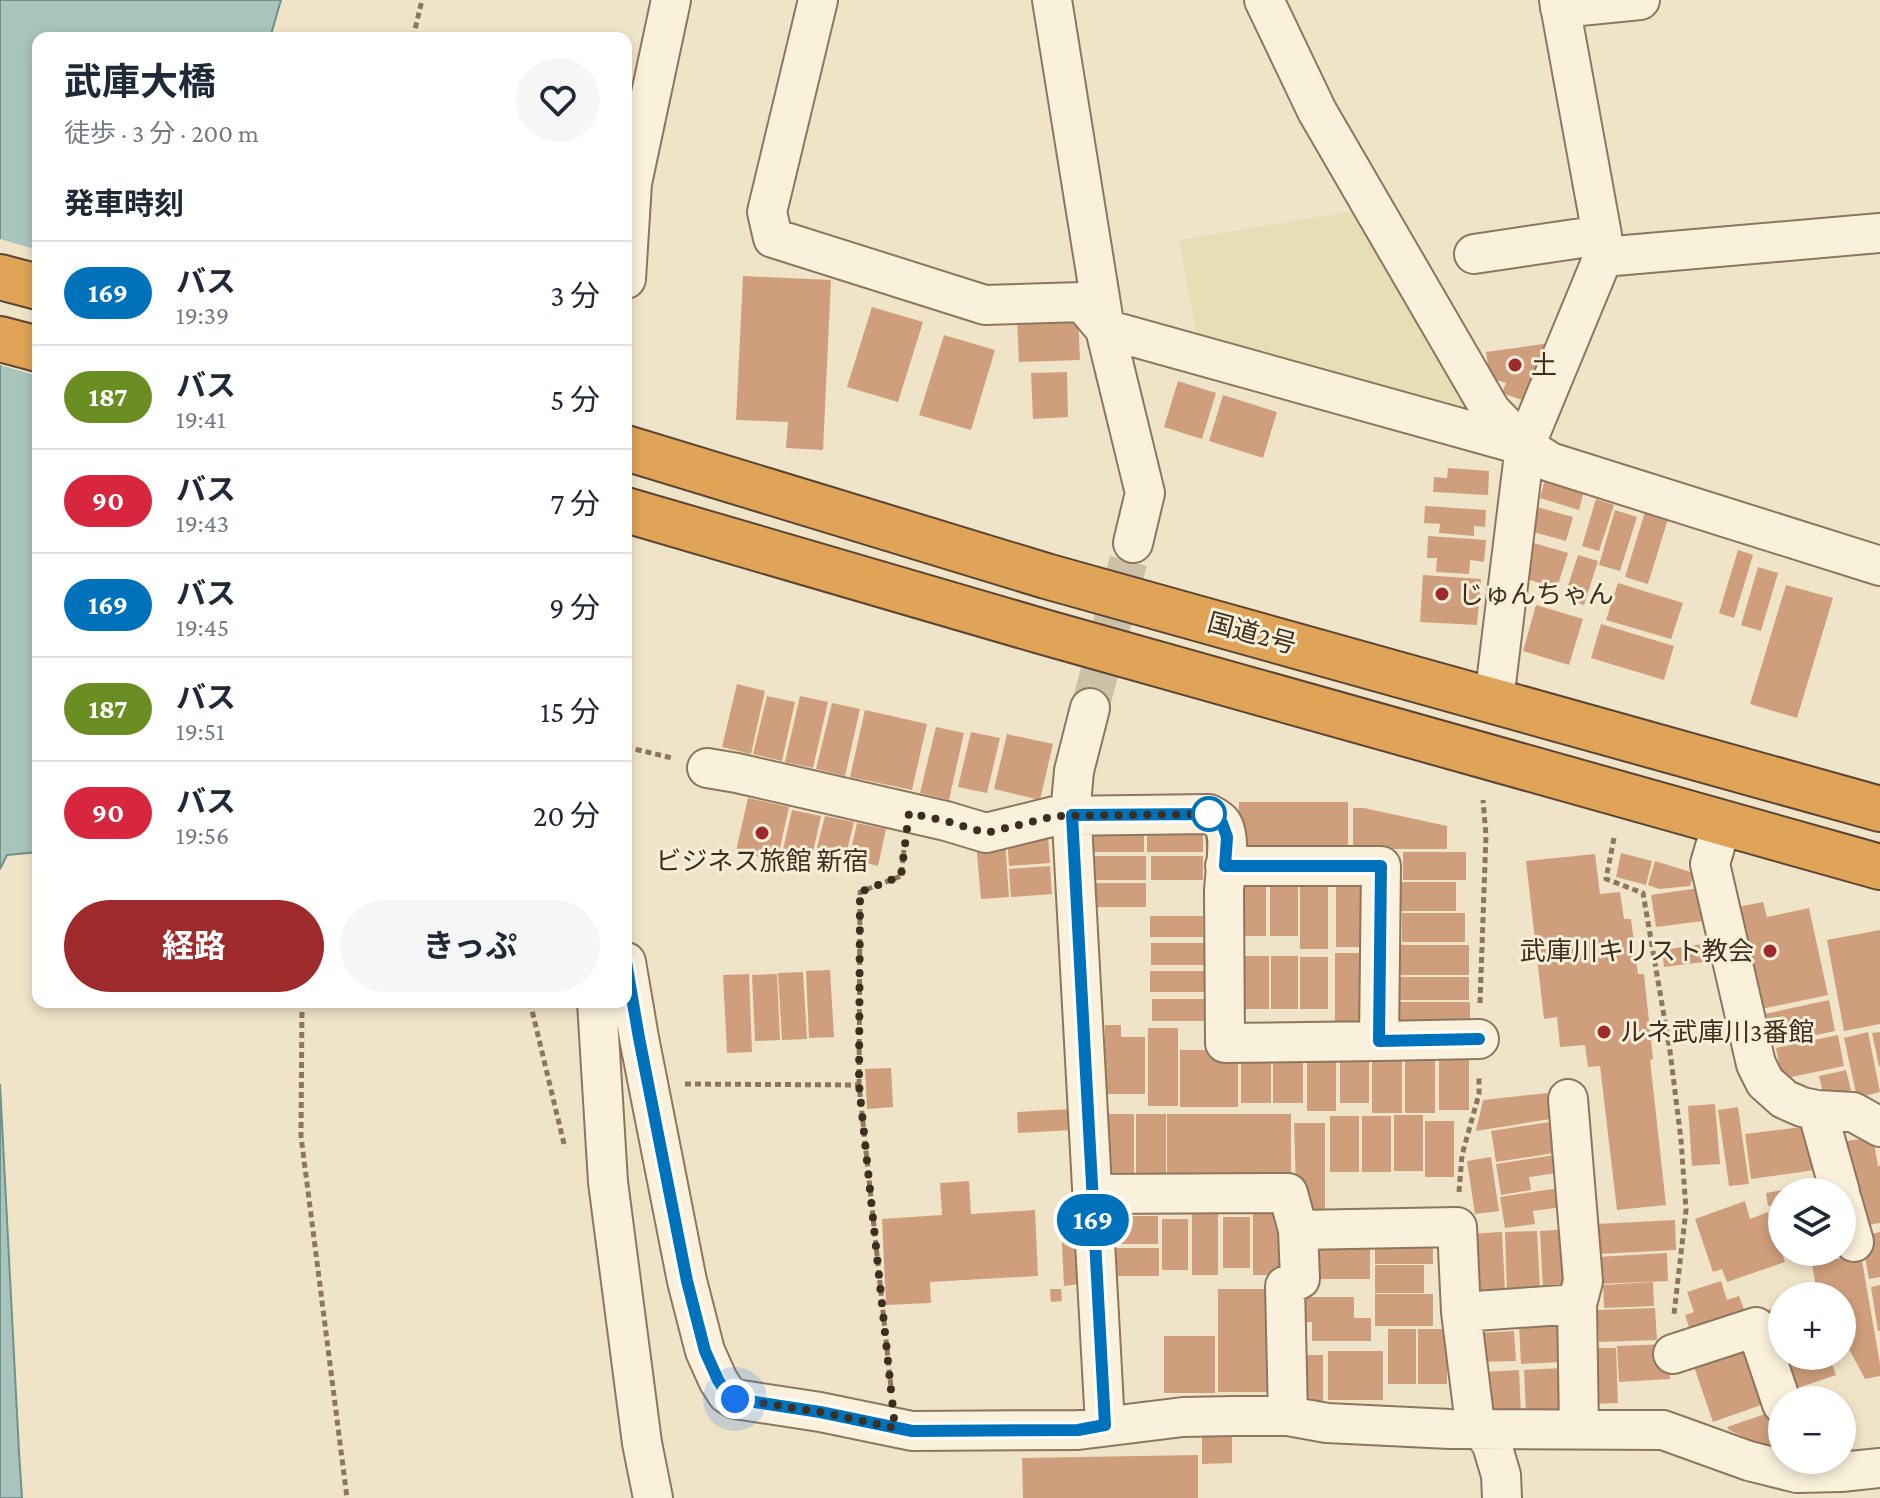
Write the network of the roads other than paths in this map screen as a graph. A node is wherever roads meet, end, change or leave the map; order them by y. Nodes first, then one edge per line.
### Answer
1 (671, 0) edge
2 (818, 0) edge
3 (1052, 0) edge
4 (1264, 0) edge
5 (1640, 0) edge
6 (1560, 4) edge
7 (632, 183) edge
8 (1880, 233) edge
9 (1603, 246) junction
10 (1474, 254) dead end
11 (0, 277) edge
12 (32, 285) edge
13 (1105, 329) junction
14 (0, 339) edge
15 (32, 347) edge
16 (1525, 446) junction
17 (632, 450) edge
18 (632, 512) edge
19 (1133, 543) tunnel mouth
20 (1880, 566) edge
21 (1494, 700) junction
22 (1090, 708) tunnel mouth
23 (707, 768) road end
24 (1880, 809) edge
25 (1072, 815) junction
26 (1722, 823) junction
27 (1225, 866) junction
28 (1880, 867) edge
29 (632, 997) edge
30 (597, 1008) edge
31 (1479, 1039) dead end
32 (1379, 1041) junction
33 (1568, 1099) dead end
34 (1817, 1110) junction
35 (1880, 1127) edge
36 (1836, 1178) edge
37 (1092, 1194) junction
38 (1298, 1230) junction
39 (1577, 1304) junction
40 (1461, 1312) junction
41 (1673, 1354) road end
42 (1776, 1386) edge
43 (1288, 1416) junction
44 (1105, 1425) junction
45 (1579, 1429) junction
46 (1482, 1430) junction
47 (1880, 1468) edge
48 (1800, 1476) edge
49 (653, 1498) edge
50 (1502, 1498) edge

1 - 7 street
2 - 13 street
3 - 13 street
4 - 16 street
5 - 6 street
6 - 9 street
8 - 9 street
9 - 10 street
9 - 16 street
11 - 12 highway
13 - 16 street
13 - 19 street
14 - 15 highway
16 - 20 street
16 - 21 street
17 - 21 highway, 国道2号
18 - 26 highway
21 - 24 highway, 国道2号
22 - 25 street
23 - 25 street
25 - 27 street
25 - 37 street
26 - 28 highway
26 - 34 street
27 - 32 street
27 - 32 street
29 - 44 street
30 - 49 street
31 - 32 street
33 - 39 street
34 - 35 street
34 - 36 street
37 - 38 street
37 - 44 street
38 - 40 street
38 - 43 street
39 - 40 street
39 - 45 street
40 - 46 street
41 - 42 street
43 - 44 street
43 - 46 street
45 - 46 street
45 - 48 street
46 - 50 street
47 - 48 street

